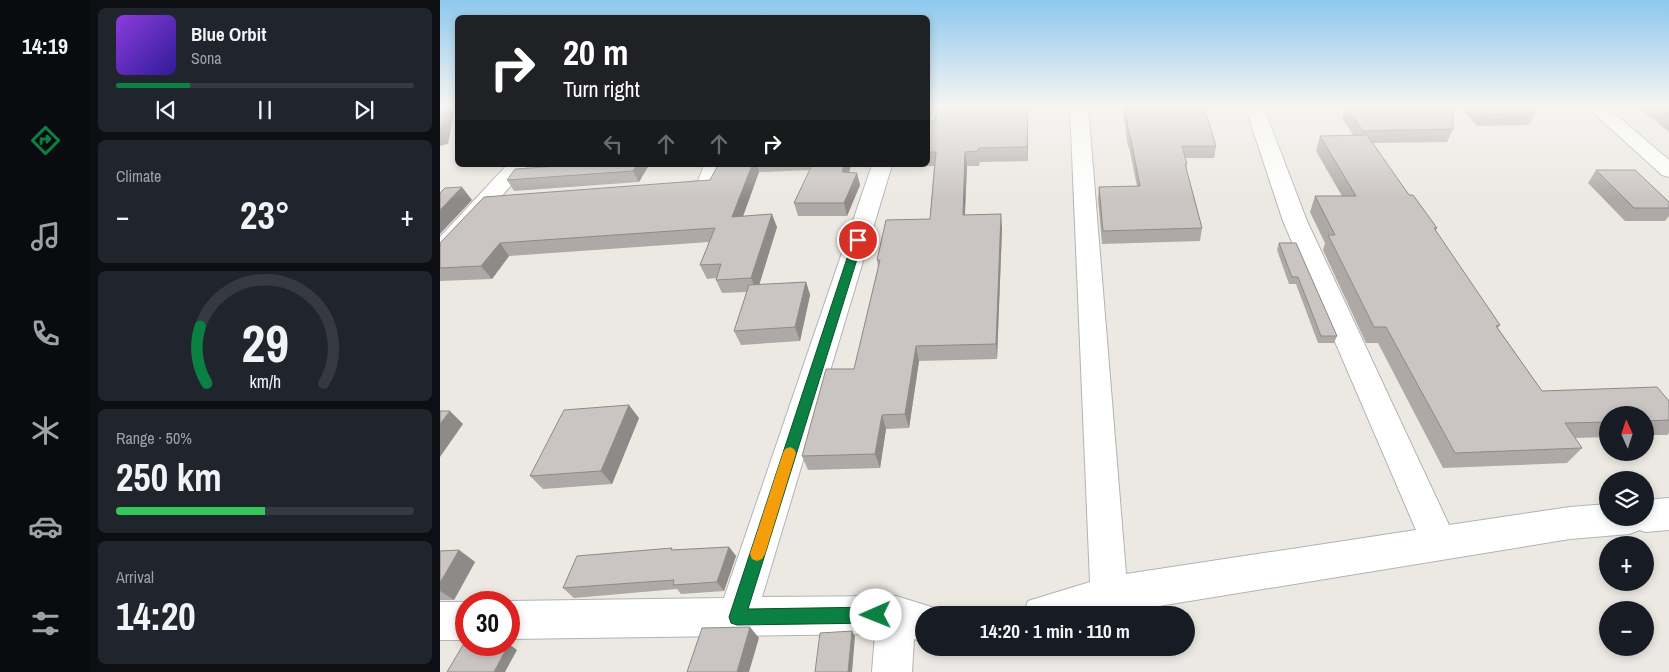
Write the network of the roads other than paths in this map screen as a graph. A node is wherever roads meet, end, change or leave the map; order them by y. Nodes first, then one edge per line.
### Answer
1 (1081, 137) edge
2 (1265, 137) edge
3 (1631, 137) edge
4 (517, 167) edge
5 (713, 167) edge
6 (881, 167) edge
7 (1669, 171) edge
8 (651, 191) edge
9 (514, 200) edge
10 (485, 202) junction
11 (440, 251) edge
12 (1669, 514) edge
13 (1654, 515) edge
14 (1599, 521) edge
15 (1439, 543) junction
16 (1109, 595) junction
17 (1072, 606) edge
18 (737, 617) junction
19 (910, 619) edge
20 (520, 620) edge
21 (440, 621) edge
22 (455, 621) edge
23 (892, 672) edge

1 - 16 street
2 - 15 street
3 - 7 street
4 - 10 street
5 - 8 street
6 - 18 street
9 - 10 street
10 - 11 street
12 - 13 street
14 - 15 street
15 - 16 street
16 - 17 street
18 - 19 street
18 - 20 street
19 - 23 street
21 - 22 street

